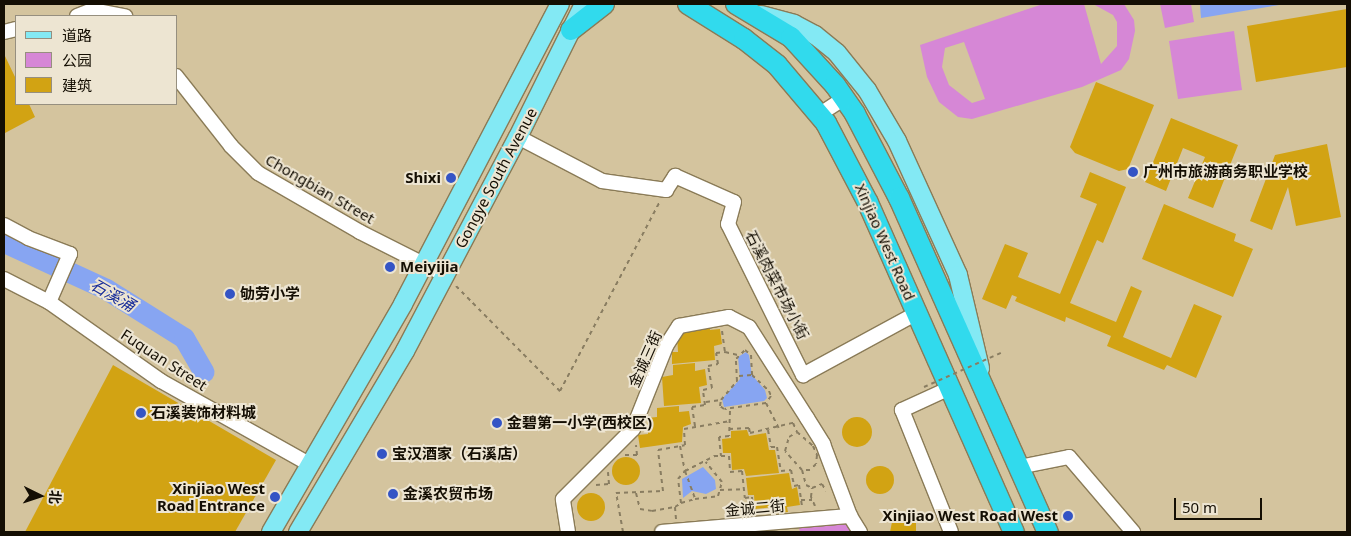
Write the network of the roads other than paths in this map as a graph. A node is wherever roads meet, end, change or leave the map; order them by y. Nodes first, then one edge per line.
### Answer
1 (560, 4) edge
2 (584, 4) edge
3 (604, 4) edge
4 (688, 4) edge
5 (736, 4) edge
6 (92, 7) edge
7 (750, 8) edge
8 (79, 15) edge
9 (120, 15) edge
10 (571, 30) junction
11 (178, 79) edge
12 (845, 98) junction
13 (820, 114) junction
14 (518, 137) junction
15 (4, 225) edge
16 (424, 264) junction
17 (445, 275) junction
18 (4, 279) edge
19 (49, 302) junction
20 (917, 313) junction
21 (984, 386) junction
22 (950, 388) junction
23 (309, 464) junction
24 (1019, 467) junction
25 (850, 516) junction
26 (271, 532) edge
27 (298, 532) edge
28 (568, 532) edge
29 (662, 532) edge
30 (860, 532) edge
31 (951, 532) edge
32 (1014, 532) edge
33 (1048, 532) edge
34 (1133, 532) edge

1 - 16 main road
2 - 10 main road, Gongye South Avenue
3 - 10 highway
4 - 13 highway, Xinjiao West Road
5 - 7 highway, Xinjiao West Road
6 - 8 street
6 - 9 street
7 - 12 highway, Xinjiao West Road
7 - 21 main road
10 - 14 main road, Gongye South Avenue
11 - 16 street, Chongbian Street
12 - 13 street
12 - 21 highway, Xinjiao West Road
13 - 20 highway, Xinjiao West Road
14 - 17 main road, Gongye South Avenue
14 - 20 street, 石溪肉菜市场小街
15 - 19 street
16 - 17 street, Chongbian Street
16 - 23 main road
17 - 27 main road, Gongye South Avenue
18 - 19 street, Fuquan Street
19 - 23 street, Fuquan Street
20 - 22 highway, Xinjiao West Road
21 - 24 highway, Xinjiao West Road
22 - 31 street
22 - 32 highway, Xinjiao West Road
23 - 26 main road
24 - 33 highway, Xinjiao West Road
24 - 34 street
25 - 28 street, 金诚三街
25 - 29 street, 金诚二街
25 - 30 street, 金诚三街

